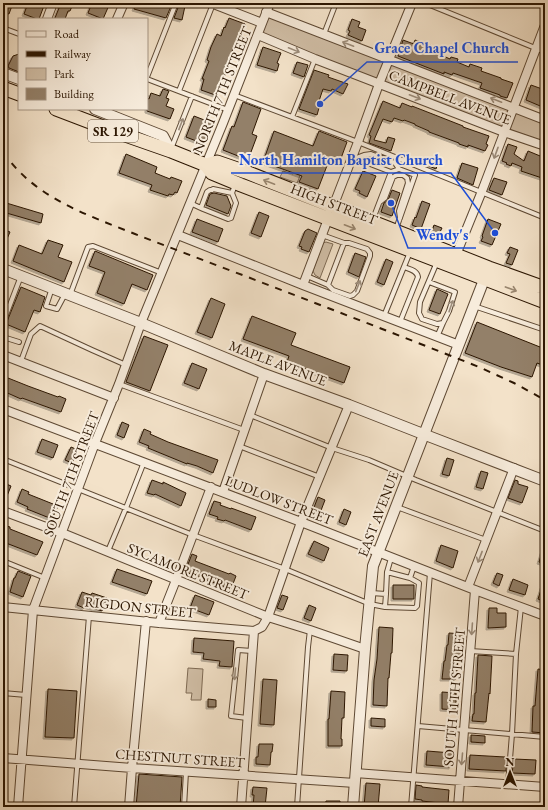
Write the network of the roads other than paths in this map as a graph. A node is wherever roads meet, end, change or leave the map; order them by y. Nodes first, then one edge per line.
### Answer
1 (53, 3) edge
2 (124, 3) edge
3 (176, 3) edge
4 (212, 3) edge
5 (270, 3) edge
6 (336, 3) edge
7 (412, 3) edge
8 (425, 3) edge
9 (266, 12) junction
10 (47, 18) edge
11 (117, 18) edge
12 (262, 23) junction
13 (545, 25) edge
14 (3, 28) edge
15 (18, 34) edge
16 (258, 35) junction
17 (324, 35) junction
18 (536, 48) junction
19 (545, 52) edge
20 (315, 59) junction
21 (390, 59) junction
22 (3, 73) edge
23 (148, 75) edge
24 (148, 78) edge
25 (18, 79) edge
26 (380, 84) junction
27 (3, 88) edge
28 (179, 91) junction
29 (18, 94) edge
30 (234, 95) junction
31 (192, 96) junction
32 (513, 107) junction
33 (59, 110) edge
34 (98, 110) edge
35 (228, 110) junction
36 (292, 117) junction
37 (545, 120) edge
38 (504, 132) junction
39 (358, 142) junction
40 (545, 146) edge
41 (171, 151) junction
42 (354, 158) junction
43 (206, 165) junction
44 (399, 169) junction
45 (391, 172) junction
46 (234, 188) junction
47 (482, 191) junction
48 (190, 203) junction
49 (379, 203) junction
50 (200, 208) junction
51 (335, 212) junction
52 (400, 218) junction
53 (545, 218) edge
54 (372, 222) junction
55 (396, 231) junction
56 (178, 234) junction
57 (322, 235) junction
58 (344, 243) junction
59 (410, 250) junction
60 (456, 255) junction
61 (438, 260) junction
62 (404, 267) junction
63 (3, 269) edge
64 (162, 273) junction
65 (487, 274) junction
66 (21, 276) junction
67 (307, 276) junction
68 (429, 282) junction
69 (303, 285) junction
70 (328, 285) junction
71 (52, 288) junction
72 (545, 288) edge
73 (68, 294) junction
74 (545, 302) edge
75 (474, 306) junction
76 (384, 316) junction
77 (400, 322) junction
78 (3, 323) edge
79 (141, 323) junction
80 (443, 324) junction
81 (545, 330) edge
82 (3, 337) edge
83 (437, 337) junction
84 (19, 342) dead end
85 (459, 345) junction
86 (3, 355) edge
87 (20, 362) junction
88 (126, 365) junction
89 (264, 374) junction
90 (119, 384) junction
91 (114, 398) junction
92 (349, 405) junction
93 (3, 409) edge
94 (250, 415) junction
95 (244, 430) junction
96 (424, 434) junction
97 (95, 443) junction
98 (239, 446) junction
99 (332, 448) junction
100 (3, 459) edge
101 (144, 462) junction
102 (514, 468) junction
103 (407, 476) junction
104 (320, 477) junction
105 (545, 481) edge
106 (211, 487) junction
107 (78, 489) junction
108 (223, 492) junction
109 (396, 506) junction
110 (126, 508) junction
111 (3, 511) edge
112 (497, 513) junction
113 (301, 522) junction
114 (545, 531) edge
115 (62, 534) junction
116 (193, 535) junction
117 (486, 541) junction
118 (107, 552) junction
119 (378, 552) junction
120 (392, 558) junction
121 (3, 561) edge
122 (414, 566) junction
123 (285, 569) junction
124 (387, 572) junction
125 (430, 573) junction
126 (45, 578) junction
127 (410, 578) junction
128 (176, 580) junction
129 (472, 589) junction
130 (371, 593) junction
131 (386, 594) junction
132 (370, 604) junction
133 (3, 607) edge
134 (385, 607) junction
135 (521, 607) junction
136 (33, 610) junction
137 (89, 615) junction
138 (545, 616) edge
139 (268, 617) junction
140 (146, 621) junction
141 (158, 623) junction
142 (310, 630) junction
143 (254, 631) junction
144 (366, 649) junction
145 (252, 651) junction
146 (470, 651) junction
147 (516, 654) junction
148 (3, 693) edge
149 (26, 695) junction
150 (248, 718) junction
151 (418, 726) junction
152 (464, 730) junction
153 (512, 734) junction
154 (545, 737) edge
155 (3, 758) edge
156 (21, 760) junction
157 (77, 764) junction
158 (132, 768) junction
159 (186, 772) junction
160 (244, 775) junction
161 (414, 777) junction
162 (355, 778) junction
163 (299, 779) junction
164 (460, 780) junction
165 (508, 784) junction
166 (545, 787) edge
167 (18, 807) edge
168 (74, 807) edge
169 (129, 807) edge
170 (184, 807) edge
171 (241, 807) edge
172 (297, 807) edge
173 (353, 807) edge
174 (411, 807) edge
175 (458, 807) edge

1 - 10 street
2 - 11 street
3 - 23 lane
4 - 12 street
4 - 28 lane
5 - 9 street, NORTH 7TH STREET
6 - 17 lane
7 - 21 street
8 - 18 lane
9 - 12 street, NORTH 7TH STREET
9 - 17 street, CAMPBELL AVENUE
12 - 16 street, NORTH 7TH STREET
13 - 18 street
14 - 15 lane
16 -> 20 street, CAMPBELL AVENUE
16 - 30 street, NORTH 7TH STREET
21 -> 17 street, CAMPBELL AVENUE
18 - 19 lane
18 - 32 street
20 - 26 street, CAMPBELL AVENUE
20 - 36 lane
21 - 26 street
32 -> 21 street, CAMPBELL AVENUE
22 - 25 street
24 - 28 lane
26 -> 38 street, CAMPBELL AVENUE
26 - 39 street
27 - 29 highway
28 - 31 lane
30 - 35 street, NORTH 7TH STREET
30 - 36 lane
31 - 35 lane
41 -> 31 lane
32 - 37 street, CAMPBELL AVENUE
32 - 38 street
33 - 41 highway, HIGH STREET / SR 129
34 - 41 street
35 - 43 street, NORTH 7TH STREET
36 - 39 lane
38 - 40 street, CAMPBELL AVENUE
38 -> 47 street
39 - 42 street
39 - 47 lane
41 - 43 highway, HIGH STREET / SR 129
42 - 44 lane
42 - 45 lane
42 - 51 street
43 - 46 highway, HIGH STREET / SR 129
43 - 48 street, SOUTH 7TH STREET
51 -> 43 highway, HIGH STREET / SR 129
44 - 45 lane
44 - 52 lane
45 - 49 lane
46 - 50 lane
46 - 50 lane
46 - 51 highway, HIGH STREET / SR 129
47 - 53 lane
47 - 60 street
48 - 50 lane
48 - 56 street, SOUTH 7TH STREET
49 - 52 lane
49 - 54 lane
51 - 54 highway, HIGH STREET / SR 129
51 - 57 street
51 -> 59 highway, HIGH STREET / SR 129
52 - 55 lane
54 - 55 highway, HIGH STREET / SR 129
55 - 60 highway, HIGH STREET / SR 129
56 - 64 street, SOUTH 7TH STREET
56 - 69 street
57 - 58 lane
57 - 67 street
58 - 70 lane
70 -> 58 lane
59 - 61 highway, HIGH STREET / SR 129
59 - 62 lane
60 - 65 highway, HIGH STREET / SR 129
61 - 65 highway, HIGH STREET / SR 129
61 - 68 lane
62 - 76 lane
62 - 77 lane
63 - 66 street, MAPLE AVENUE
64 - 73 lane
64 - 79 street, SOUTH 7TH STREET
65 - 72 highway, HIGH STREET / SR 129
65 -> 74 highway, HIGH STREET / SR 129
65 - 75 street, EAST AVENUE
66 - 71 street, MAPLE AVENUE
66 - 78 lane
67 - 69 street
67 - 70 lane
68 - 80 lane
80 -> 68 lane
69 - 76 street
71 - 73 street, MAPLE AVENUE
71 - 73 lane
73 - 79 street, MAPLE AVENUE
75 - 81 lane
75 - 85 street, EAST AVENUE
76 - 77 street
77 - 83 street
79 - 88 street, SOUTH 7TH STREET
79 - 89 street, MAPLE AVENUE
80 - 83 lane
82 - 84 lane
83 - 85 street
85 - 96 street, EAST AVENUE
86 - 87 street
87 - 88 lane
87 - 91 street
88 - 90 street, SOUTH 7TH STREET
89 - 92 street, MAPLE AVENUE
89 - 94 street
90 - 91 street, SOUTH 7TH STREET
90 - 95 lane
91 - 97 street, SOUTH 7TH STREET
92 - 96 street, MAPLE AVENUE
92 - 99 street
93 - 97 street, LUDLOW STREET
94 - 95 street
94 - 99 lane
95 - 98 street
96 - 102 street, MAPLE AVENUE
96 - 103 street, EAST AVENUE
97 - 101 street, LUDLOW STREET
97 - 107 street, SOUTH 7TH STREET
98 - 104 lane
98 - 108 street
99 - 103 lane
99 - 104 street
100 - 107 lane
101 - 106 street, LUDLOW STREET
101 - 110 lane
102 - 105 street, MAPLE AVENUE
102 - 112 street, SOUTH 11TH STREET
103 - 109 street, EAST AVENUE
103 - 112 lane
104 - 113 street
106 - 108 street, LUDLOW STREET
106 - 116 street
107 - 110 lane
107 - 115 street, SOUTH 7TH STREET
108 - 113 street, LUDLOW STREET
109 - 117 lane
109 - 119 street, EAST AVENUE
110 - 116 lane
110 - 118 lane
111 - 115 street, SYCAMORE STREET
112 - 114 lane
112 - 117 street, SOUTH 11TH STREET
113 - 119 street, LUDLOW STREET
113 - 123 street
115 - 118 street, SYCAMORE STREET
115 - 126 street, SOUTH 7TH STREET
116 - 123 lane
116 - 128 street
117 -> 129 street, SOUTH 11TH STREET
118 - 128 street, SYCAMORE STREET
119 - 120 street, LUDLOW STREET
119 - 130 street, EAST AVENUE
120 - 122 street, LUDLOW STREET
120 - 124 lane
121 - 126 lane
122 - 125 street, LUDLOW STREET
122 - 127 lane
123 - 132 lane
123 - 139 street
124 - 127 lane
124 - 131 lane
125 - 129 street, LUDLOW STREET
125 - 151 lane
126 - 136 street, SOUTH 7TH STREET
127 - 134 lane
128 - 139 street, SYCAMORE STREET
128 - 141 street
129 - 135 street, LUDLOW STREET
129 -> 146 street, SOUTH 11TH STREET
130 - 131 lane
130 - 132 street, EAST AVENUE
131 - 134 lane
132 - 134 lane
132 - 144 street, EAST AVENUE
133 - 136 street, RIGDON STREET
135 - 138 street, LUDLOW STREET
135 - 147 lane
136 - 137 street, RIGDON STREET
136 - 149 street, SOUTH 7TH STREET
137 - 140 street, RIGDON STREET
137 - 157 lane
139 - 142 street, SYCAMORE STREET
139 - 143 street
140 - 141 street, RIGDON STREET
140 - 158 street
141 - 143 street, RIGDON STREET
142 - 144 street, SYCAMORE STREET
142 - 163 lane
143 - 145 street
144 - 162 street, EAST AVENUE
145 - 150 street
145 -> 150 lane
146 - 147 lane
146 - 152 street, SOUTH 11TH STREET
147 - 153 lane
148 - 149 lane
149 - 156 street, SOUTH 7TH STREET
150 - 160 street
151 - 152 lane
151 - 161 lane
152 - 153 lane
152 -> 164 street, SOUTH 11TH STREET
153 - 154 lane
153 - 165 lane
155 - 156 street, CHESTNUT STREET
156 - 157 street, CHESTNUT STREET
156 - 167 street, SOUTH 7TH STREET
157 - 158 street, CHESTNUT STREET
157 - 168 lane
158 - 159 street, CHESTNUT STREET
158 - 169 street
159 - 160 street, CHESTNUT STREET
159 - 170 lane
160 - 163 street, CHESTNUT STREET
160 - 171 street
161 - 162 street, CHESTNUT STREET
161 - 164 street, CHESTNUT STREET
161 - 174 lane
162 - 163 street, CHESTNUT STREET
162 - 173 street, EAST AVENUE
163 - 172 lane
164 - 165 street, CHESTNUT STREET
164 - 175 street, SOUTH 11TH STREET
165 - 166 street, CHESTNUT STREET

